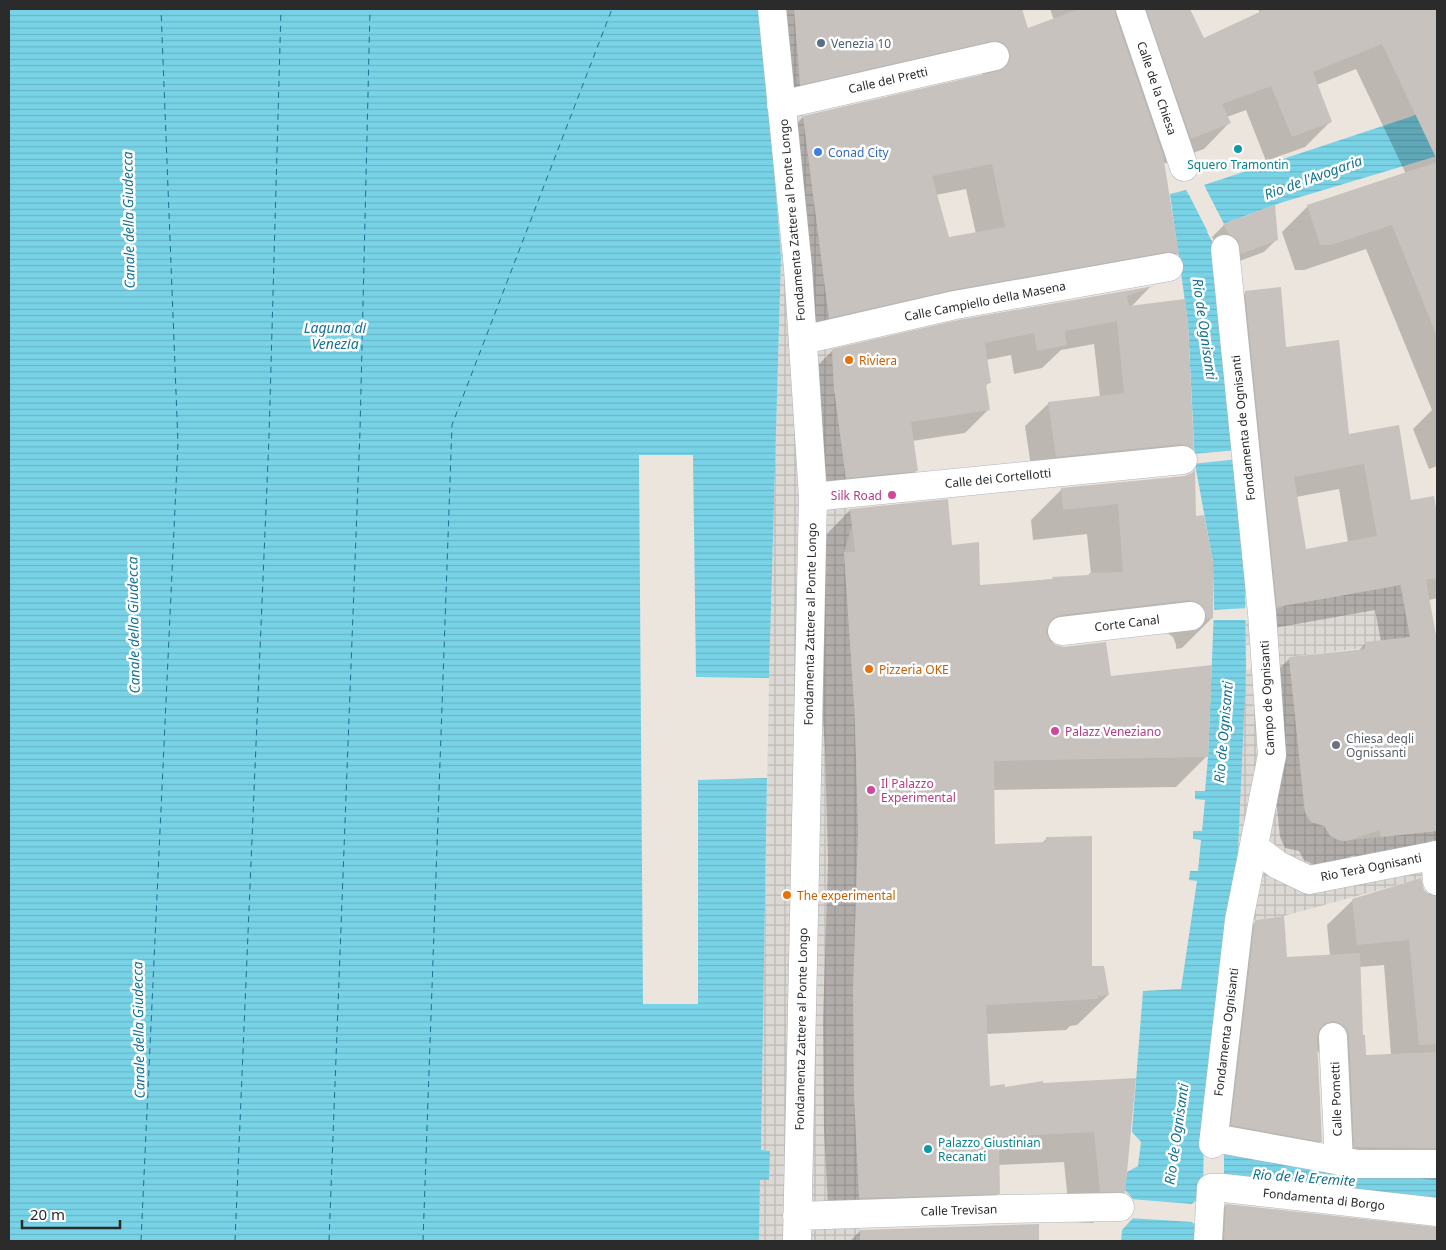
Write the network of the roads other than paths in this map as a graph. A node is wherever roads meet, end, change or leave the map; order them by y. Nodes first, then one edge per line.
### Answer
1 (772, 9) edge
2 (1130, 9) edge
3 (995, 56) dead end
4 (782, 105) junction
5 (1184, 167) dead end
6 (1225, 249) dead end
7 (1169, 267) dead end
8 (803, 340) junction
9 (1183, 460) dead end
10 (813, 496) junction
11 (1261, 608) joint
12 (1191, 616) dead end
13 (1062, 631) dead end
14 (1254, 847) junction
15 (1436, 863) edge
16 (1239, 920) joint
17 (1333, 1037) dead end
18 (1339, 1161) junction
19 (1437, 1164) edge
20 (1120, 1208) dead end
21 (1437, 1212) edge
22 (797, 1228) edge
23 (1208, 1241) edge

1 - 4 street, Fondamenta Zattere al Ponte Longo
2 - 5 street, Calle de la Chiesa
3 - 4 street, Calle del Pretti
4 - 8 street, Fondamenta Zattere al Ponte Longo
6 - 11 street, Fondamenta de Ognisanti
7 - 8 street, Calle Campiello della Masena
8 - 10 street, Fondamenta Zattere al Ponte Longo
9 - 10 street, Calle dei Cortellotti
10 - 22 street, Fondamenta Zattere al Ponte Longo
11 - 14 street, Campo de Ognisanti
12 - 13 street, Corte Canal
14 - 15 street, Rio Terà Ognisanti
14 - 16 street, Campo de Ognisanti
16 - 18 street, Fondamenta Ognisanti
17 - 18 street, Calle Pometti
18 - 19 street
20 - 22 street, Calle Trevisan
21 - 23 street, Fondamenta di Borgo

